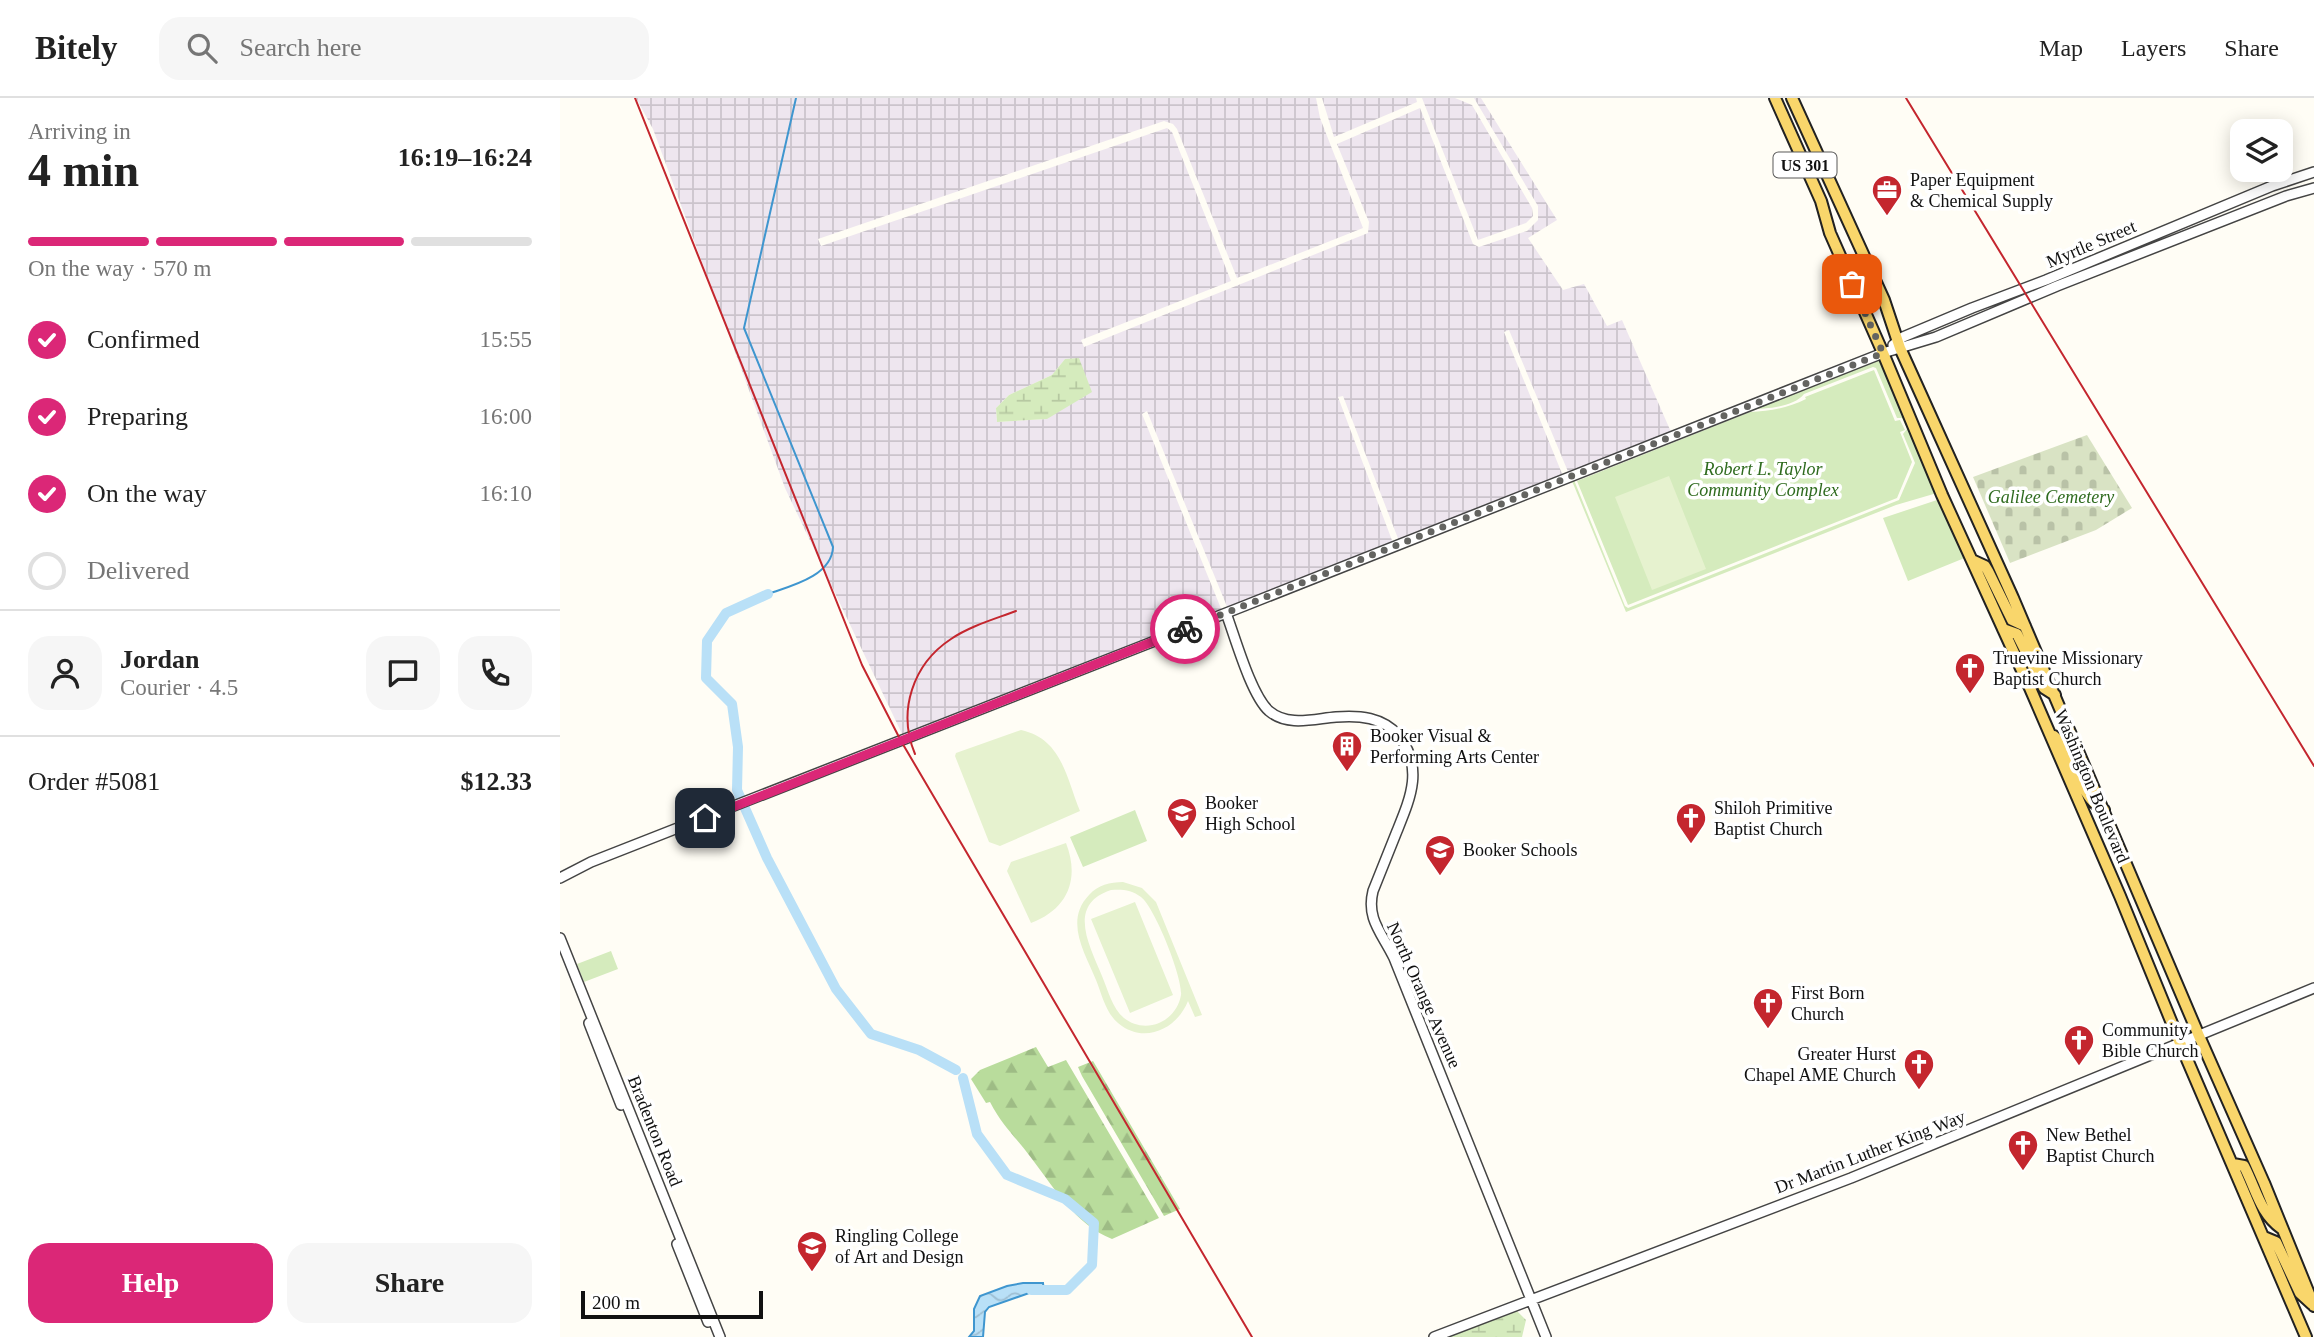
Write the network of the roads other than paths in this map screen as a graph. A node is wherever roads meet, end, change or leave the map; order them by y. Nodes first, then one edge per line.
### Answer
1 (1775, 98) edge
2 (1792, 98) edge
3 (2314, 172) edge
4 (2314, 188) edge
5 (1899, 345) junction
6 (1883, 353) junction
7 (1972, 559) junction
8 (1226, 613) junction
9 (2025, 626) junction
10 (2003, 629) junction
11 (2055, 695) junction
12 (2050, 732) junction
13 (2104, 810) junction
14 (591, 862) junction
15 (560, 871) edge
16 (560, 878) edge
17 (560, 937) edge
18 (560, 950) edge
19 (2314, 988) edge
20 (2199, 1036) junction
21 (2179, 1043) junction
22 (2233, 1164) junction
23 (2283, 1230) junction
24 (2264, 1237) junction
25 (1532, 1298) junction
26 (2314, 1306) edge
27 (714, 1337) edge
28 (720, 1337) edge
29 (1434, 1337) edge
30 (1546, 1337) edge
31 (2306, 1337) edge

1 - 6 main road, Washington Boulevard / US 301
2 - 5 main road, Washington Boulevard / US 301
3 - 5 street, Myrtle Street
4 - 5 street, Myrtle Street
5 - 6 street, Myrtle Street
5 - 9 main road, Washington Boulevard / US 301
6 - 7 main road, Washington Boulevard / US 301
6 - 8 street, Myrtle Street
7 - 9 main road
7 - 10 main road, Washington Boulevard / US 301
8 - 14 street, Myrtle Street
8 - 25 street, North Orange Avenue
9 - 11 main road, Washington Boulevard / US 301
10 - 11 main road
10 - 12 main road, Washington Boulevard / US 301
11 - 13 main road, Washington Boulevard / US 301
12 - 13 main road
12 - 21 main road, Washington Boulevard / US 301
13 - 20 main road, Washington Boulevard / US 301
14 - 15 street, Myrtle Street
14 - 16 street, Myrtle Street
17 - 28 street, Bradenton Road
18 - 27 street, Bradenton Road
19 - 20 street, Dr Martin Luther King Way
20 - 21 street, Dr Martin Luther King Way
20 - 23 main road, Washington Boulevard / US 301
21 - 22 main road, Washington Boulevard / US 301
21 - 25 street, Dr Martin Luther King Way
22 - 23 main road
22 - 24 main road, Washington Boulevard / US 301
23 - 26 main road, Washington Boulevard / US 301
24 - 26 main road
24 - 31 main road, Washington Boulevard / US 301
25 - 29 street, Dr Martin Luther King Way
25 - 30 street, North Orange Avenue

